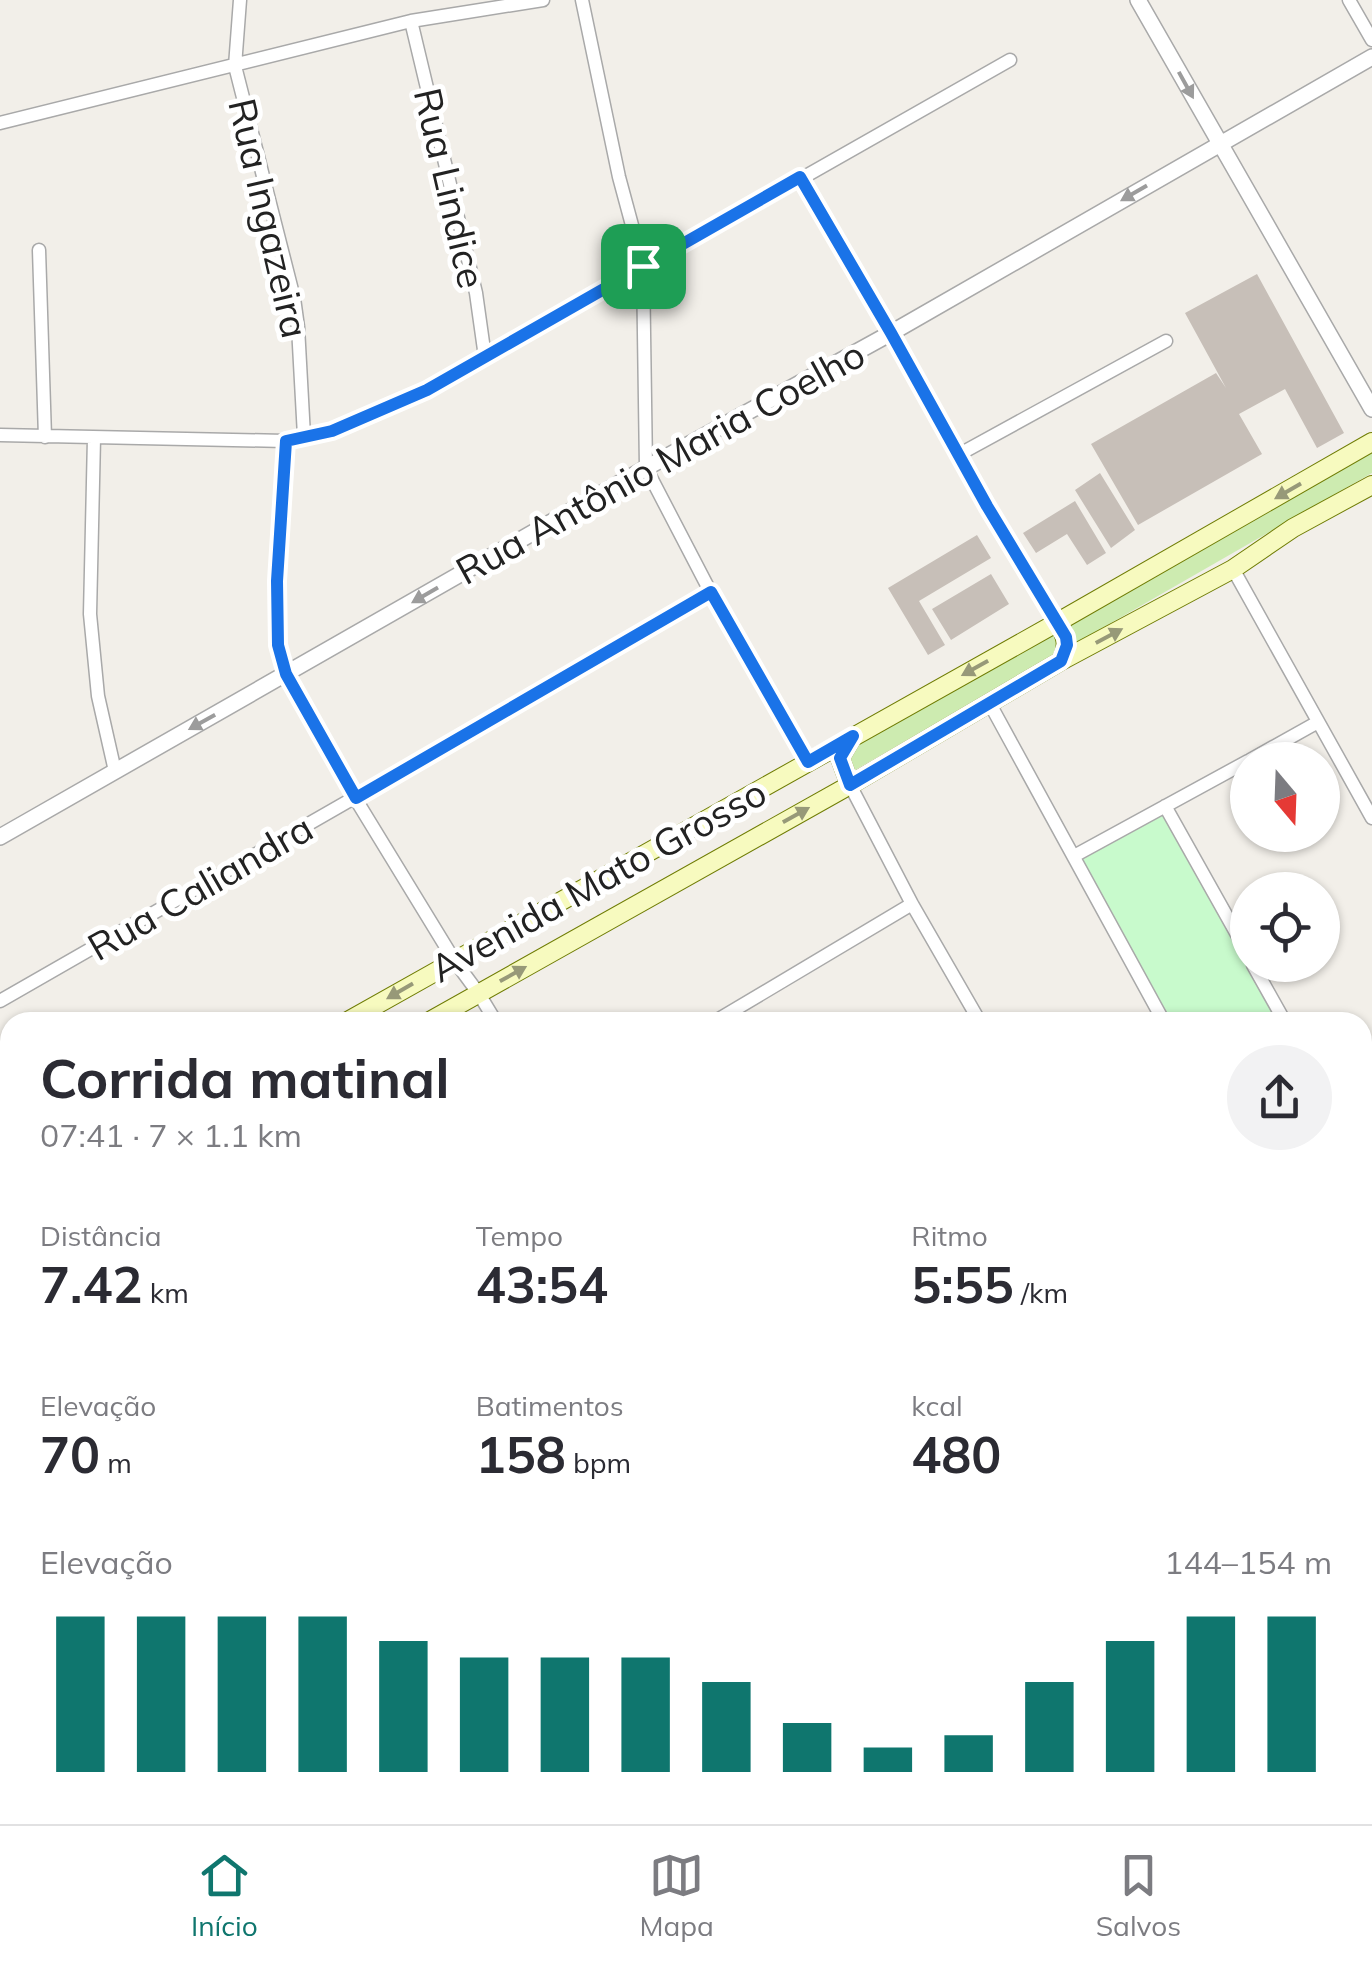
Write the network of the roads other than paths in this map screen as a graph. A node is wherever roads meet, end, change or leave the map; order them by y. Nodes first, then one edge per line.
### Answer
1 (240, 0) edge
2 (542, 0) edge
3 (582, 0) edge
4 (1138, 0) edge
5 (1349, 0) edge
6 (411, 20) junction
7 (1372, 40) edge
8 (1372, 57) edge
9 (1010, 60) dead end
10 (235, 66) junction
11 (0, 123) edge
12 (1218, 143) junction
13 (800, 177) junction
14 (39, 250) dead end
15 (643, 266) junction
16 (891, 333) junction
17 (1166, 341) dead end
18 (486, 357) junction
19 (1372, 409) edge
20 (0, 436) edge
21 (304, 436) junction
22 (45, 438) junction
23 (94, 438) junction
24 (286, 441) junction
25 (1372, 442) edge
26 (958, 455) junction
27 (646, 468) junction
28 (1372, 485) edge
29 (1232, 570) junction
30 (711, 592) junction
31 (1058, 622) junction
32 (1061, 661) junction
33 (286, 674) junction
34 (990, 704) junction
35 (1318, 722) junction
36 (853, 736) junction
37 (1282, 742) edge
38 (808, 762) junction
39 (115, 771) junction
40 (1230, 771) edge
41 (850, 785) junction
42 (356, 798) junction
43 (1166, 806) junction
44 (1372, 818) edge
45 (0, 836) edge
46 (1074, 856) junction
47 (912, 904) junction
48 (1230, 922) edge
49 (454, 960) junction
50 (1263, 982) edge
51 (479, 994) junction
52 (0, 1002) edge
53 (363, 1012) edge
54 (446, 1012) edge
55 (490, 1012) edge
56 (731, 1012) edge
57 (974, 1012) edge
58 (1159, 1012) edge
59 (1279, 1012) edge

1 - 10 street, Rua Ingazeira
2 - 6 street
3 - 15 street
4 -> 12 street
5 - 7 street
6 - 10 street
6 - 18 street, Rua Lindice
8 - 12 street, Rua Antônio Maria Coelho
9 - 13 street
10 - 11 street
10 - 21 street, Rua Ingazeira
12 -> 16 street, Rua Antônio Maria Coelho
12 - 19 street
13 - 15 street
13 - 16 street
14 - 22 street
15 - 18 street
15 - 27 street
16 - 26 street
16 - 27 street, Rua Antônio Maria Coelho
17 - 26 street
18 - 21 street
20 - 22 street
21 - 24 street
22 - 23 street
23 - 24 street
23 - 39 street
24 - 33 street
25 -> 31 main road, Avenida Mato Grosso
26 - 31 street
27 - 30 street
27 -> 33 street, Rua Antônio Maria Coelho
28 - 29 main road, Avenida Mato Grosso
32 -> 29 main road, Avenida Mato Grosso
29 - 35 street
30 - 38 street
30 - 42 street, Rua Caliandra
31 - 32 main road
31 -> 36 main road, Avenida Mato Grosso
32 - 34 main road, Avenida Mato Grosso
33 -> 39 street, Rua Antônio Maria Coelho
33 - 42 street
34 - 41 main road, Avenida Mato Grosso
34 - 46 street
35 - 37 street
35 - 44 street
36 - 38 main road, Avenida Mato Grosso
36 - 41 main road
38 - 49 main road, Avenida Mato Grosso
39 - 45 street, Rua Antônio Maria Coelho
40 - 43 street
41 - 47 street
51 -> 41 main road, Avenida Mato Grosso
42 - 49 street
42 - 52 street, Rua Caliandra
43 - 46 street
43 - 48 street
46 - 58 street
47 - 56 street
47 - 57 street
49 - 51 street
49 -> 53 main road, Avenida Mato Grosso
50 - 59 street
51 - 54 main road, Avenida Mato Grosso
51 - 55 street

